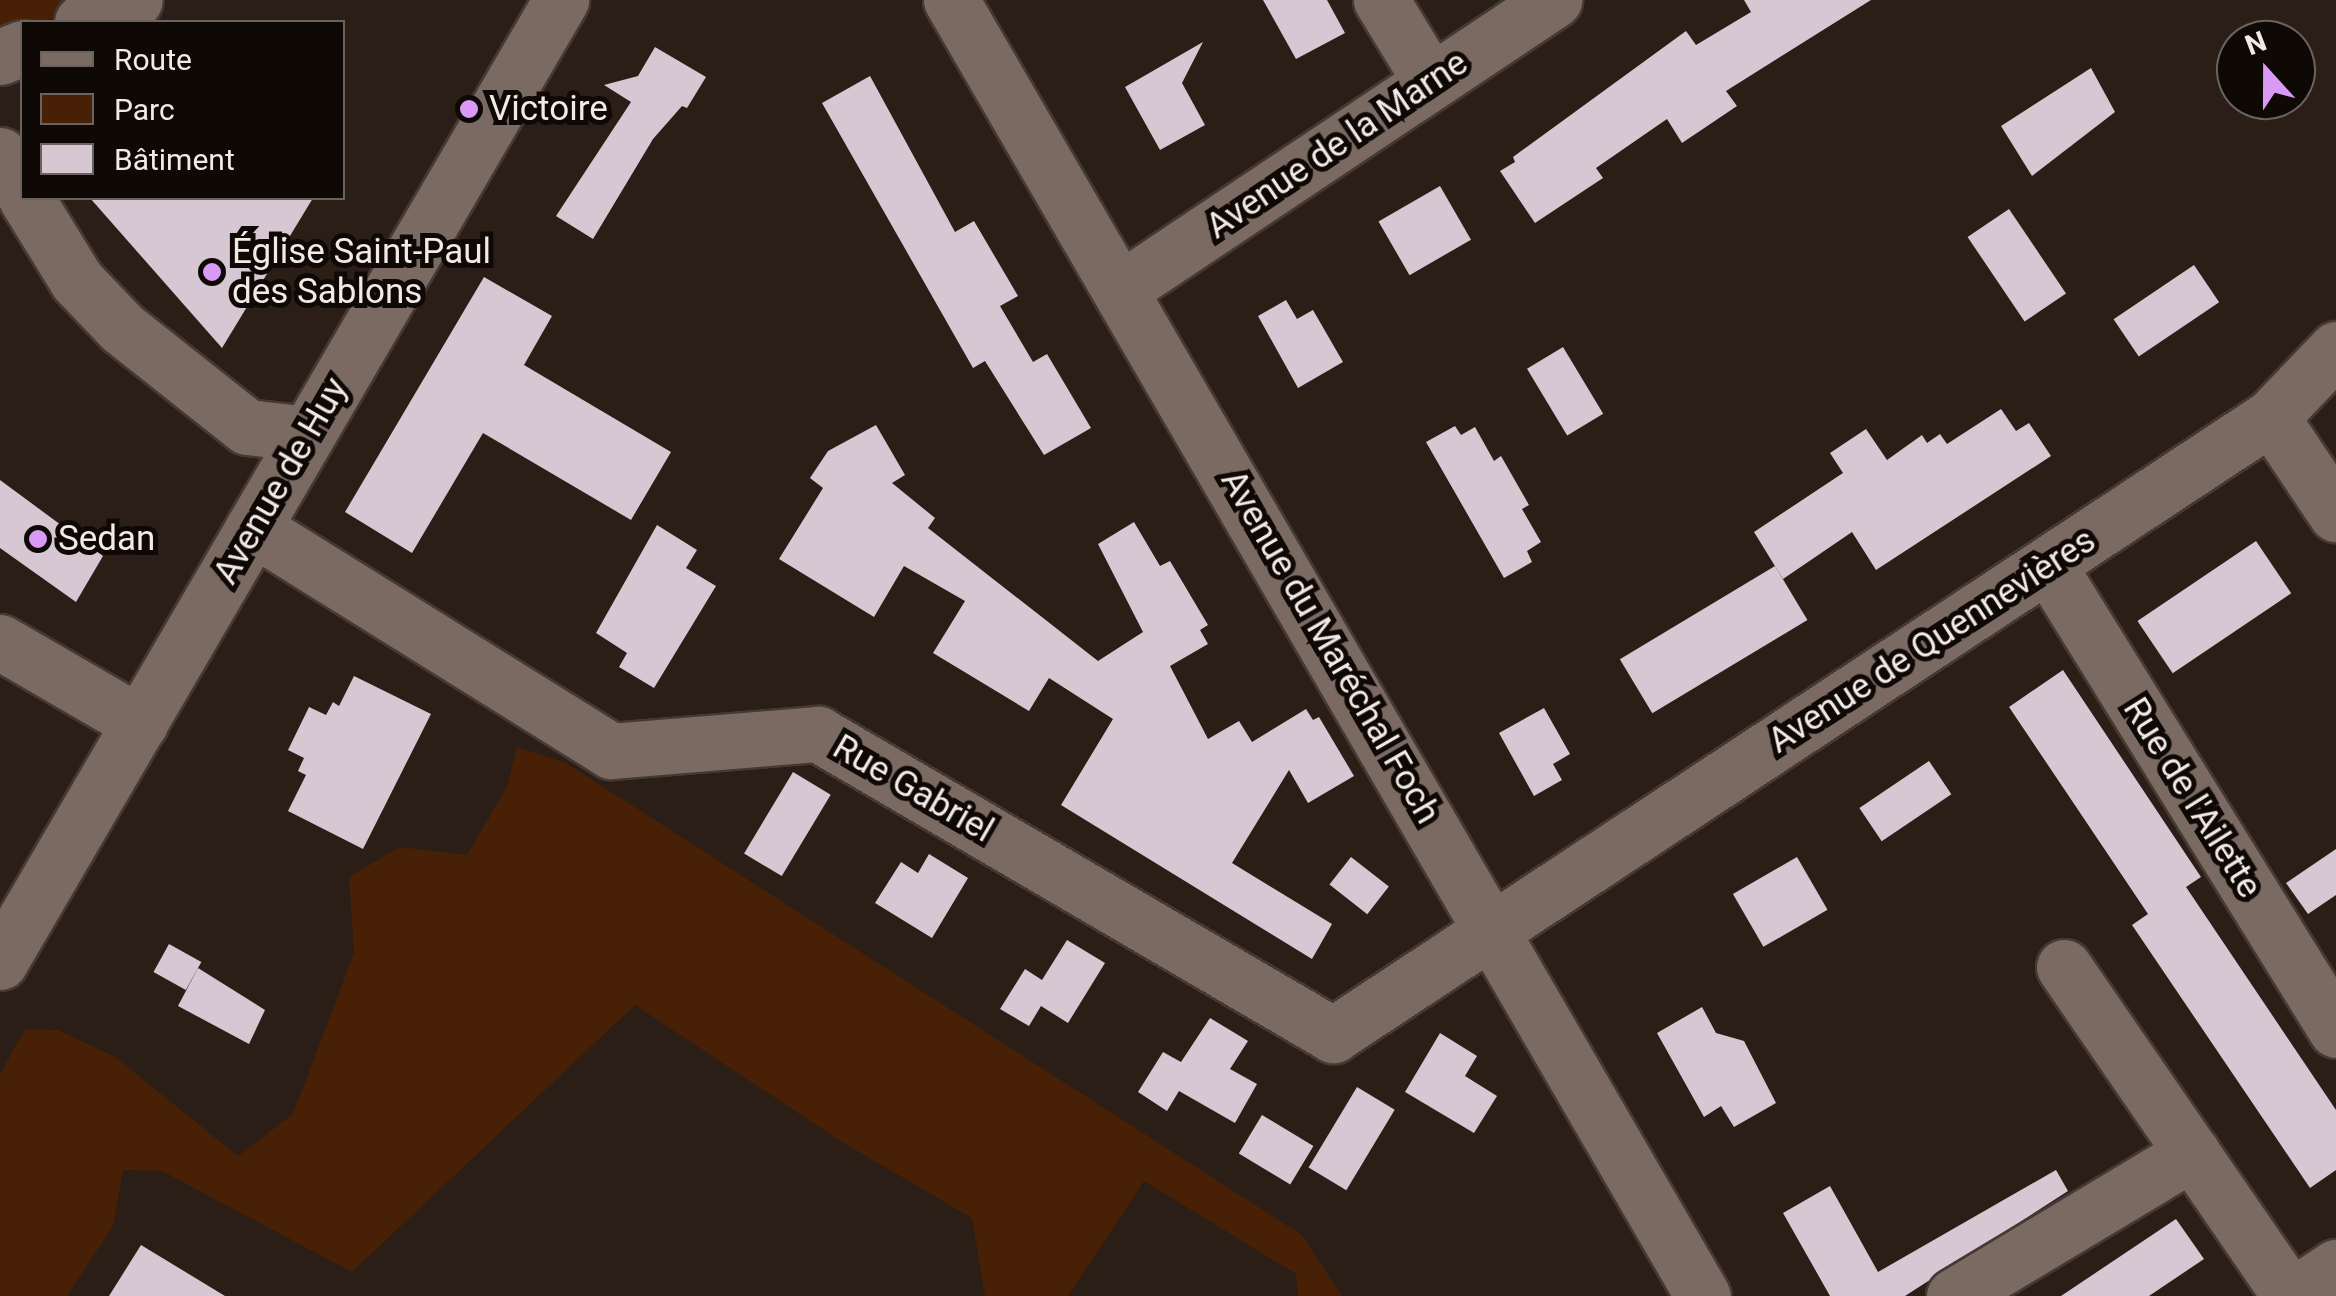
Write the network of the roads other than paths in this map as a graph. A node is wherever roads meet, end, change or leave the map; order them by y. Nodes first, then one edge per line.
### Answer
1 (134, 0) edge
2 (562, 0) edge
3 (951, 0) edge
4 (1380, 0) edge
5 (1554, 0) edge
6 (87, 20) edge
7 (1431, 82) junction
8 (0, 155) edge
9 (20, 188) edge
10 (28, 200) edge
11 (1121, 290) junction
12 (2336, 350) edge
13 (2271, 416) junction
14 (308, 434) junction
15 (2336, 514) edge
16 (253, 528) junction
17 (2048, 565) junction
18 (0, 642) edge
19 (140, 722) junction
20 (1494, 930) junction
21 (0, 962) edge
22 (2064, 967) dead end
23 (2336, 1030) edge
24 (2192, 1153) junction
25 (2336, 1266) edge
26 (1703, 1296) edge
27 (1954, 1296) edge
28 (2291, 1296) edge

1 - 6 street
2 - 14 street, Avenue de Huy
3 - 11 street, Avenue du Maréchal Foch
4 - 7 street
5 - 7 street, Avenue de la Marne
7 - 11 street, Avenue de la Marne
8 - 9 street
10 - 14 street
11 - 20 street, Avenue du Maréchal Foch
12 - 13 street, Avenue de Quennevières
13 - 15 street
13 - 17 street, Avenue de Quennevières
14 - 16 street, Avenue de Huy
16 - 19 street, Avenue de Huy
16 - 20 street, Rue Gabriel
17 - 20 street, Avenue de Quennevières
17 - 23 street, Rue de l'Ailette
18 - 19 street
19 - 21 street, Avenue de Huy
20 - 26 street, Avenue du Maréchal Foch
22 - 24 street
24 - 27 street
24 - 28 street
25 - 28 street

